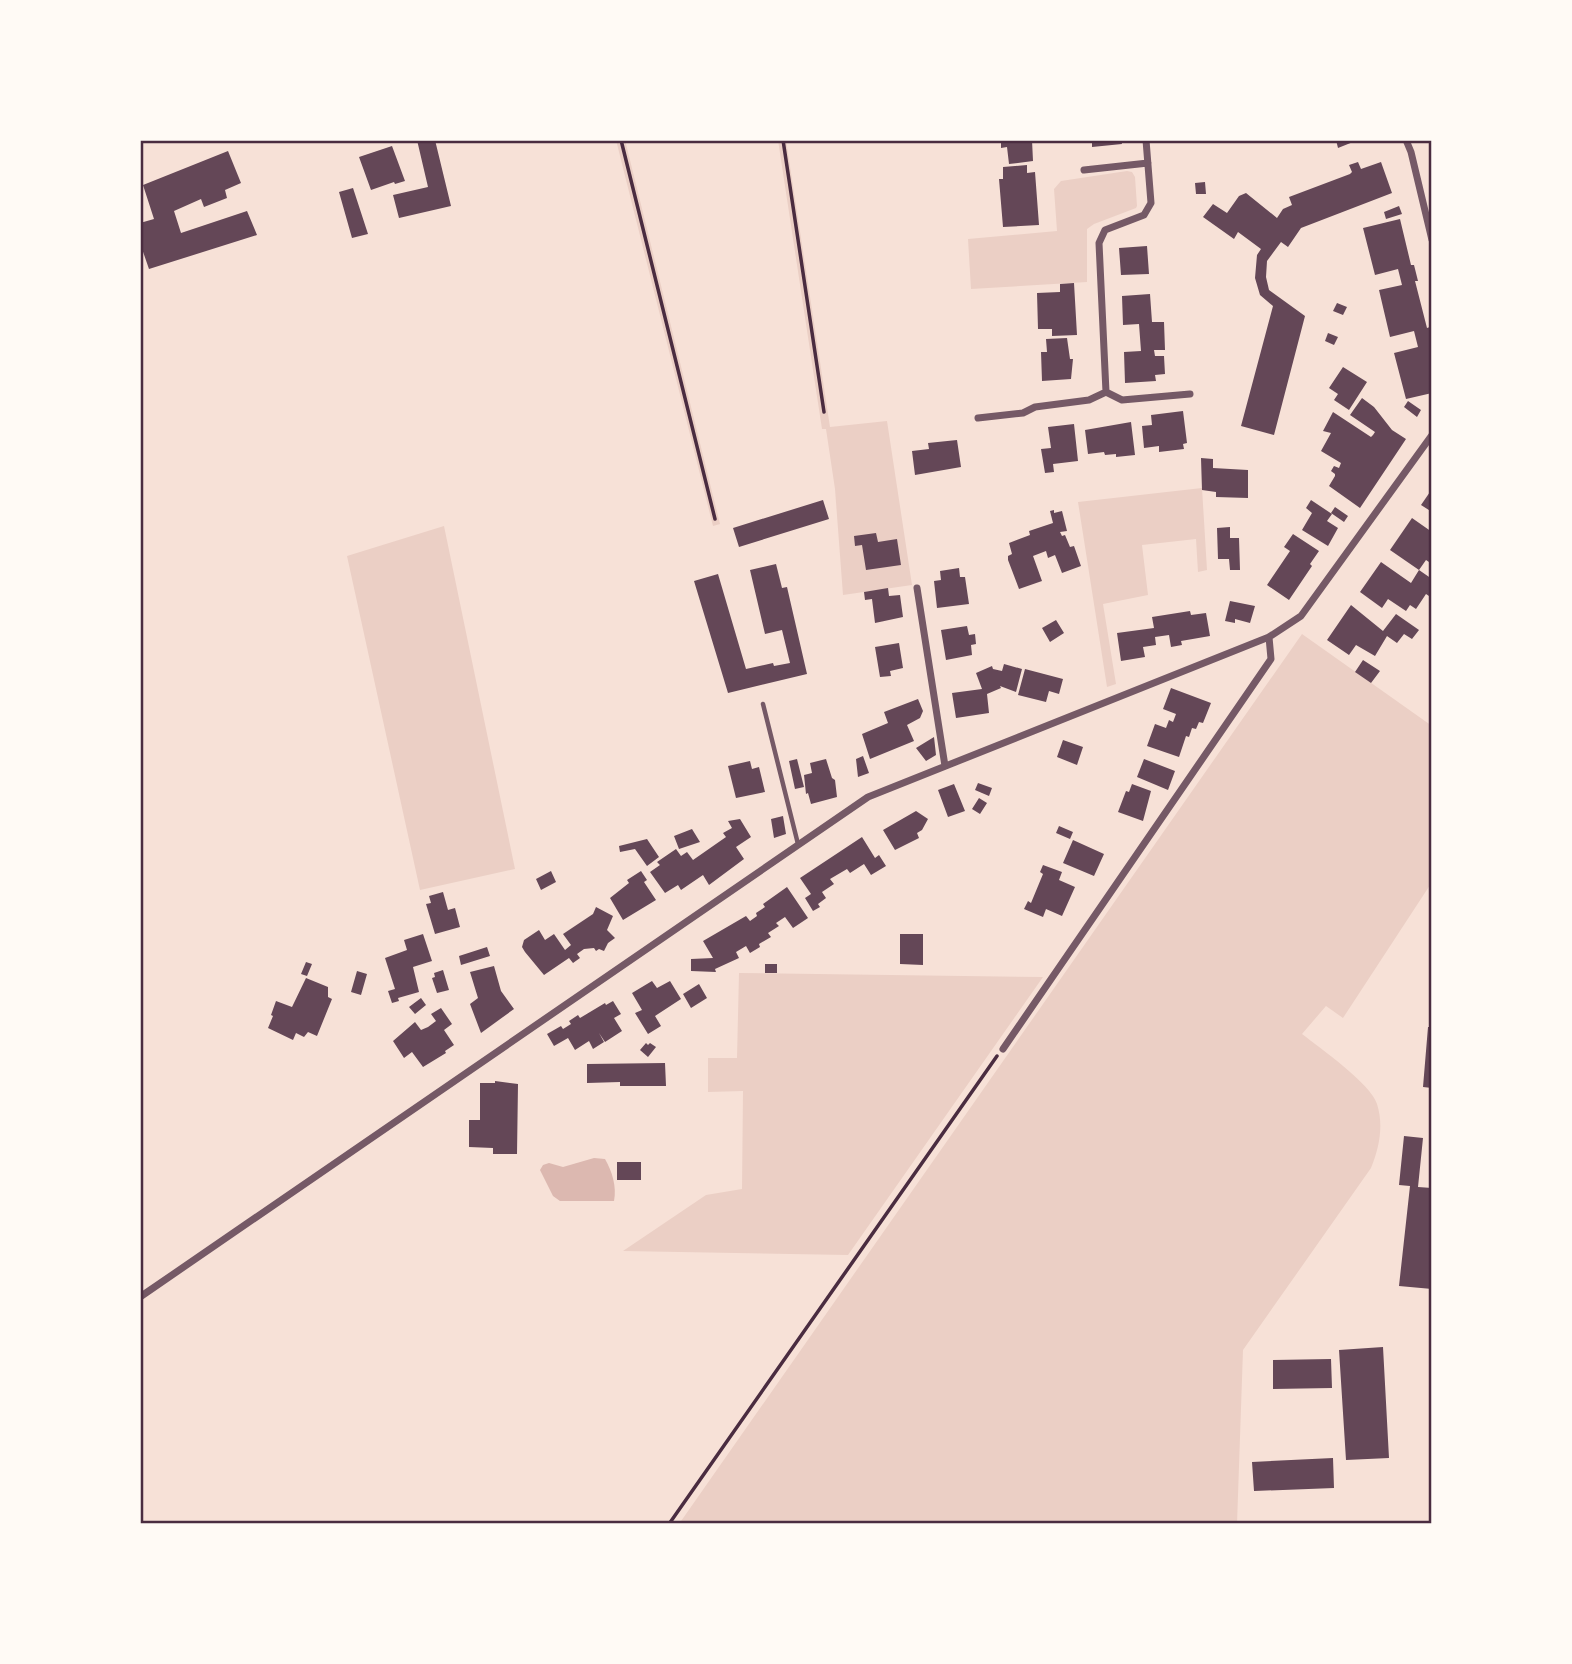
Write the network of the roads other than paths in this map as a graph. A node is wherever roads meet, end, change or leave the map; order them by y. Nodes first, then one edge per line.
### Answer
1 (1146, 140) edge
2 (1406, 140) edge
3 (1148, 163) junction
4 (1084, 170) dead end
5 (1432, 240) edge
6 (1105, 392) junction
7 (1190, 394) dead end
8 (978, 418) dead end
9 (1432, 435) edge
10 (917, 587) dead end
11 (1269, 637) junction
12 (763, 704) dead end
13 (945, 766) junction
14 (798, 844) junction
15 (1003, 1049) road end
16 (140, 1297) edge

1 - 3 street
2 - 5 street
3 - 4 street
3 - 6 street
6 - 7 street
6 - 8 street
9 - 11 street
10 - 13 street
11 - 13 street
11 - 15 street
12 - 14 lane
13 - 14 street
14 - 16 street

